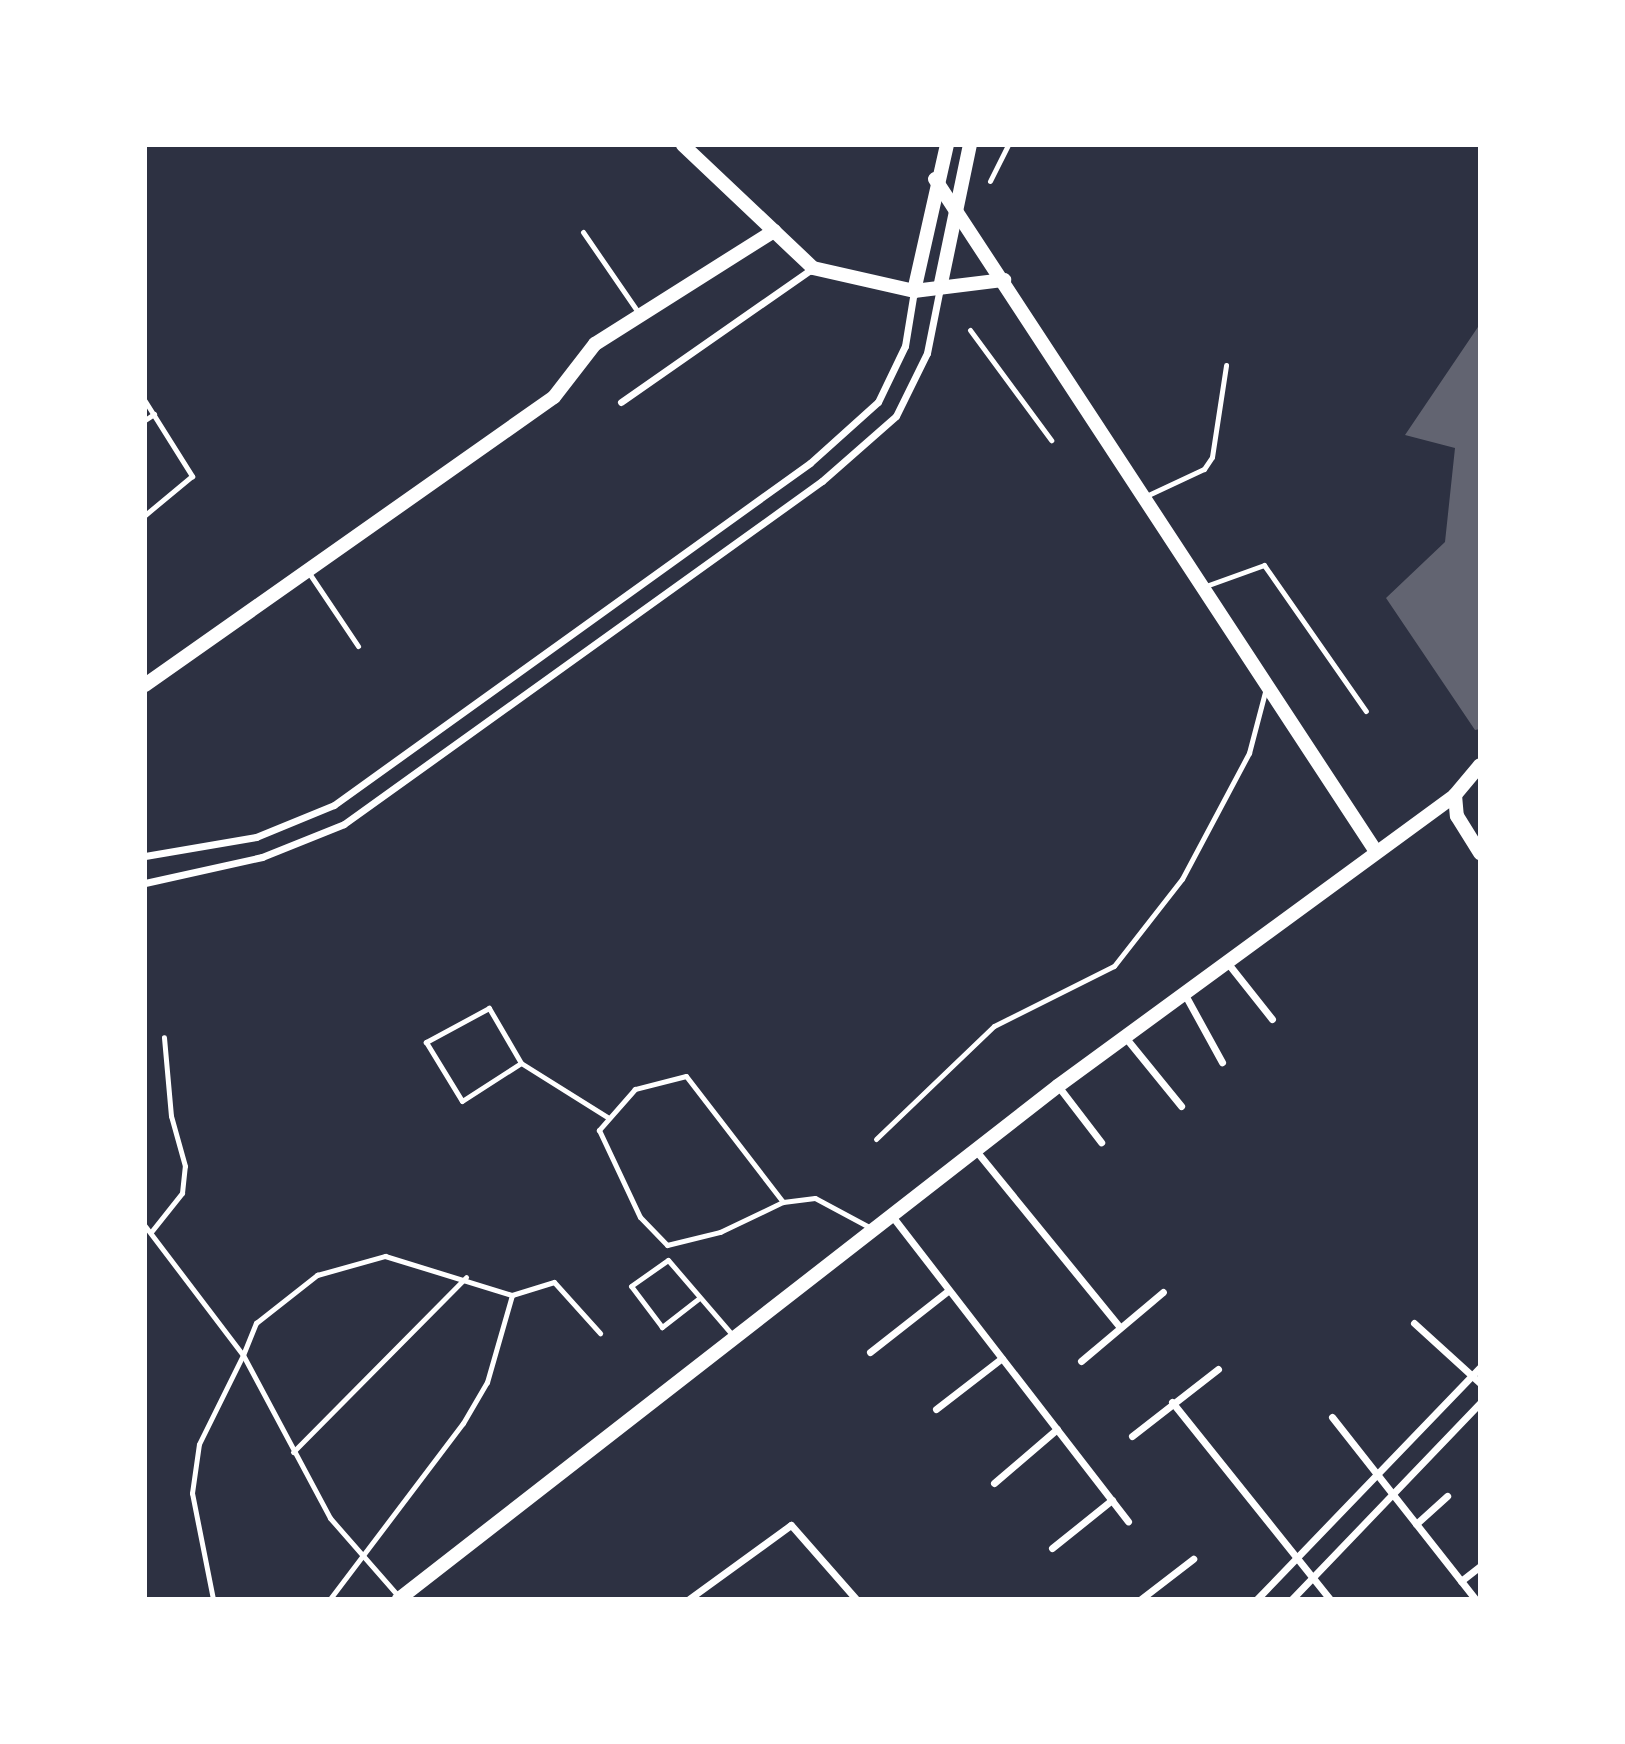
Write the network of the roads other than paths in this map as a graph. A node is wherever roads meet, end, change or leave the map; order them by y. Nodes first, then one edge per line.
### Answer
1 (684, 145) edge
2 (947, 145) edge
3 (970, 145) edge
4 (1008, 145) edge
5 (935, 179) junction
6 (990, 181) dead end
7 (955, 209) junction
8 (774, 231) junction
9 (583, 232) dead end
10 (813, 268) junction
11 (1004, 280) junction
12 (940, 288) junction
13 (914, 290) junction
14 (640, 315) junction
15 (971, 330) dead end
16 (1226, 365) dead end
17 (145, 401) edge
18 (621, 402) dead end
19 (155, 414) junction
20 (145, 420) edge
21 (1051, 440) dead end
22 (1144, 497) junction
23 (145, 514) edge
24 (308, 570) junction
25 (1203, 587) junction
26 (358, 646) dead end
27 (145, 685) edge
28 (1267, 685) junction
29 (1366, 711) dead end
30 (1480, 765) edge
31 (1455, 795) junction
32 (1375, 850) junction
33 (1480, 853) edge
34 (145, 856) edge
35 (145, 883) edge
36 (1226, 961) junction
37 (1183, 992) junction
38 (1272, 1018) dead end
39 (1124, 1036) junction
40 (164, 1037) dead end
41 (1222, 1062) dead end
42 (521, 1063) junction
43 (1058, 1086) junction
44 (1181, 1106) dead end
45 (607, 1116) junction
46 (876, 1139) dead end
47 (1101, 1142) dead end
48 (976, 1152) junction
49 (783, 1202) junction
50 (892, 1216) junction
51 (145, 1226) edge
52 (874, 1230) junction
53 (151, 1232) junction
54 (466, 1276) junction
55 (949, 1290) junction
56 (1163, 1292) dead end
57 (512, 1295) junction
58 (698, 1299) junction
59 (1414, 1322) dead end
60 (1119, 1326) junction
61 (600, 1333) dead end
62 (736, 1338) junction
63 (870, 1352) dead end
64 (243, 1355) junction
65 (1002, 1358) junction
66 (1081, 1361) dead end
67 (1480, 1367) edge
68 (1218, 1369) dead end
69 (1472, 1375) junction
70 (1480, 1383) edge
71 (1172, 1402) junction
72 (1480, 1403) edge
73 (936, 1409) dead end
74 (1332, 1418) dead end
75 (1057, 1429) junction
76 (1132, 1436) dead end
77 (293, 1452) junction
78 (1377, 1475) junction
79 (994, 1483) dead end
80 (1393, 1493) junction
81 (1447, 1496) dead end
82 (1112, 1500) junction
83 (1128, 1521) dead end
84 (1416, 1524) junction
85 (1052, 1548) dead end
86 (361, 1553) junction
87 (1296, 1558) junction
88 (1192, 1559) dead end
89 (1480, 1566) edge
90 (1312, 1578) junction
91 (1461, 1581) junction
92 (400, 1598) edge
93 (213, 1599) edge
94 (330, 1599) edge
95 (689, 1599) edge
96 (856, 1599) edge
97 (1141, 1599) edge
98 (1257, 1599) edge
99 (1292, 1599) edge
100 (1331, 1599) edge
101 (1475, 1599) edge

1 - 8 main road
2 - 5 main road
3 - 7 main road
4 - 6 lane
5 - 7 main road
5 - 13 main road
7 - 11 main road
7 - 12 main road
8 - 10 main road
8 - 14 main road
9 - 14 lane
10 - 13 main road
10 - 18 street
11 - 12 main road
11 - 22 main road
12 - 13 main road
12 - 35 street
13 - 34 street
14 - 24 main road
15 - 21 lane
16 - 22 lane
17 - 19 lane
19 - 20 lane
19 - 23 lane
22 - 25 main road
24 - 26 lane
24 - 27 main road
25 - 28 main road
25 - 29 lane
28 - 32 main road
28 - 46 lane
30 - 31 main road
31 - 32 main road
31 - 33 main road
32 - 36 main road
36 - 37 main road
36 - 38 street
37 - 39 main road
37 - 41 street
39 - 43 main road
39 - 44 street
40 - 53 lane
42 - 42 lane
42 - 45 lane
43 - 47 street
43 - 48 main road
45 - 49 lane
45 - 49 lane
48 - 50 main road
48 - 60 street
49 - 52 lane
50 - 52 main road
50 - 55 street
51 - 53 lane
52 - 62 main road
53 - 64 lane
54 - 57 lane
54 - 64 lane
54 - 77 lane
55 - 63 street
55 - 65 street
56 - 60 street
57 - 61 lane
57 - 86 lane
58 - 58 lane
58 - 62 lane
59 - 69 street
60 - 66 street
62 - 92 main road
64 - 77 lane
64 - 93 lane
65 - 73 street
65 - 75 street
67 - 69 street
68 - 71 street
69 - 70 street
69 - 78 street
71 - 76 street
71 - 87 street
72 - 80 street
74 - 78 street
75 - 79 street
75 - 82 street
77 - 86 lane
78 - 80 street
78 - 87 street
80 - 84 street
80 - 90 street
81 - 84 street
82 - 83 street
82 - 85 street
84 - 91 street
86 - 92 lane
86 - 94 lane
87 - 90 street
87 - 98 street
88 - 97 street
89 - 91 street
90 - 99 street
90 - 100 street
91 - 101 street
95 - 96 street

